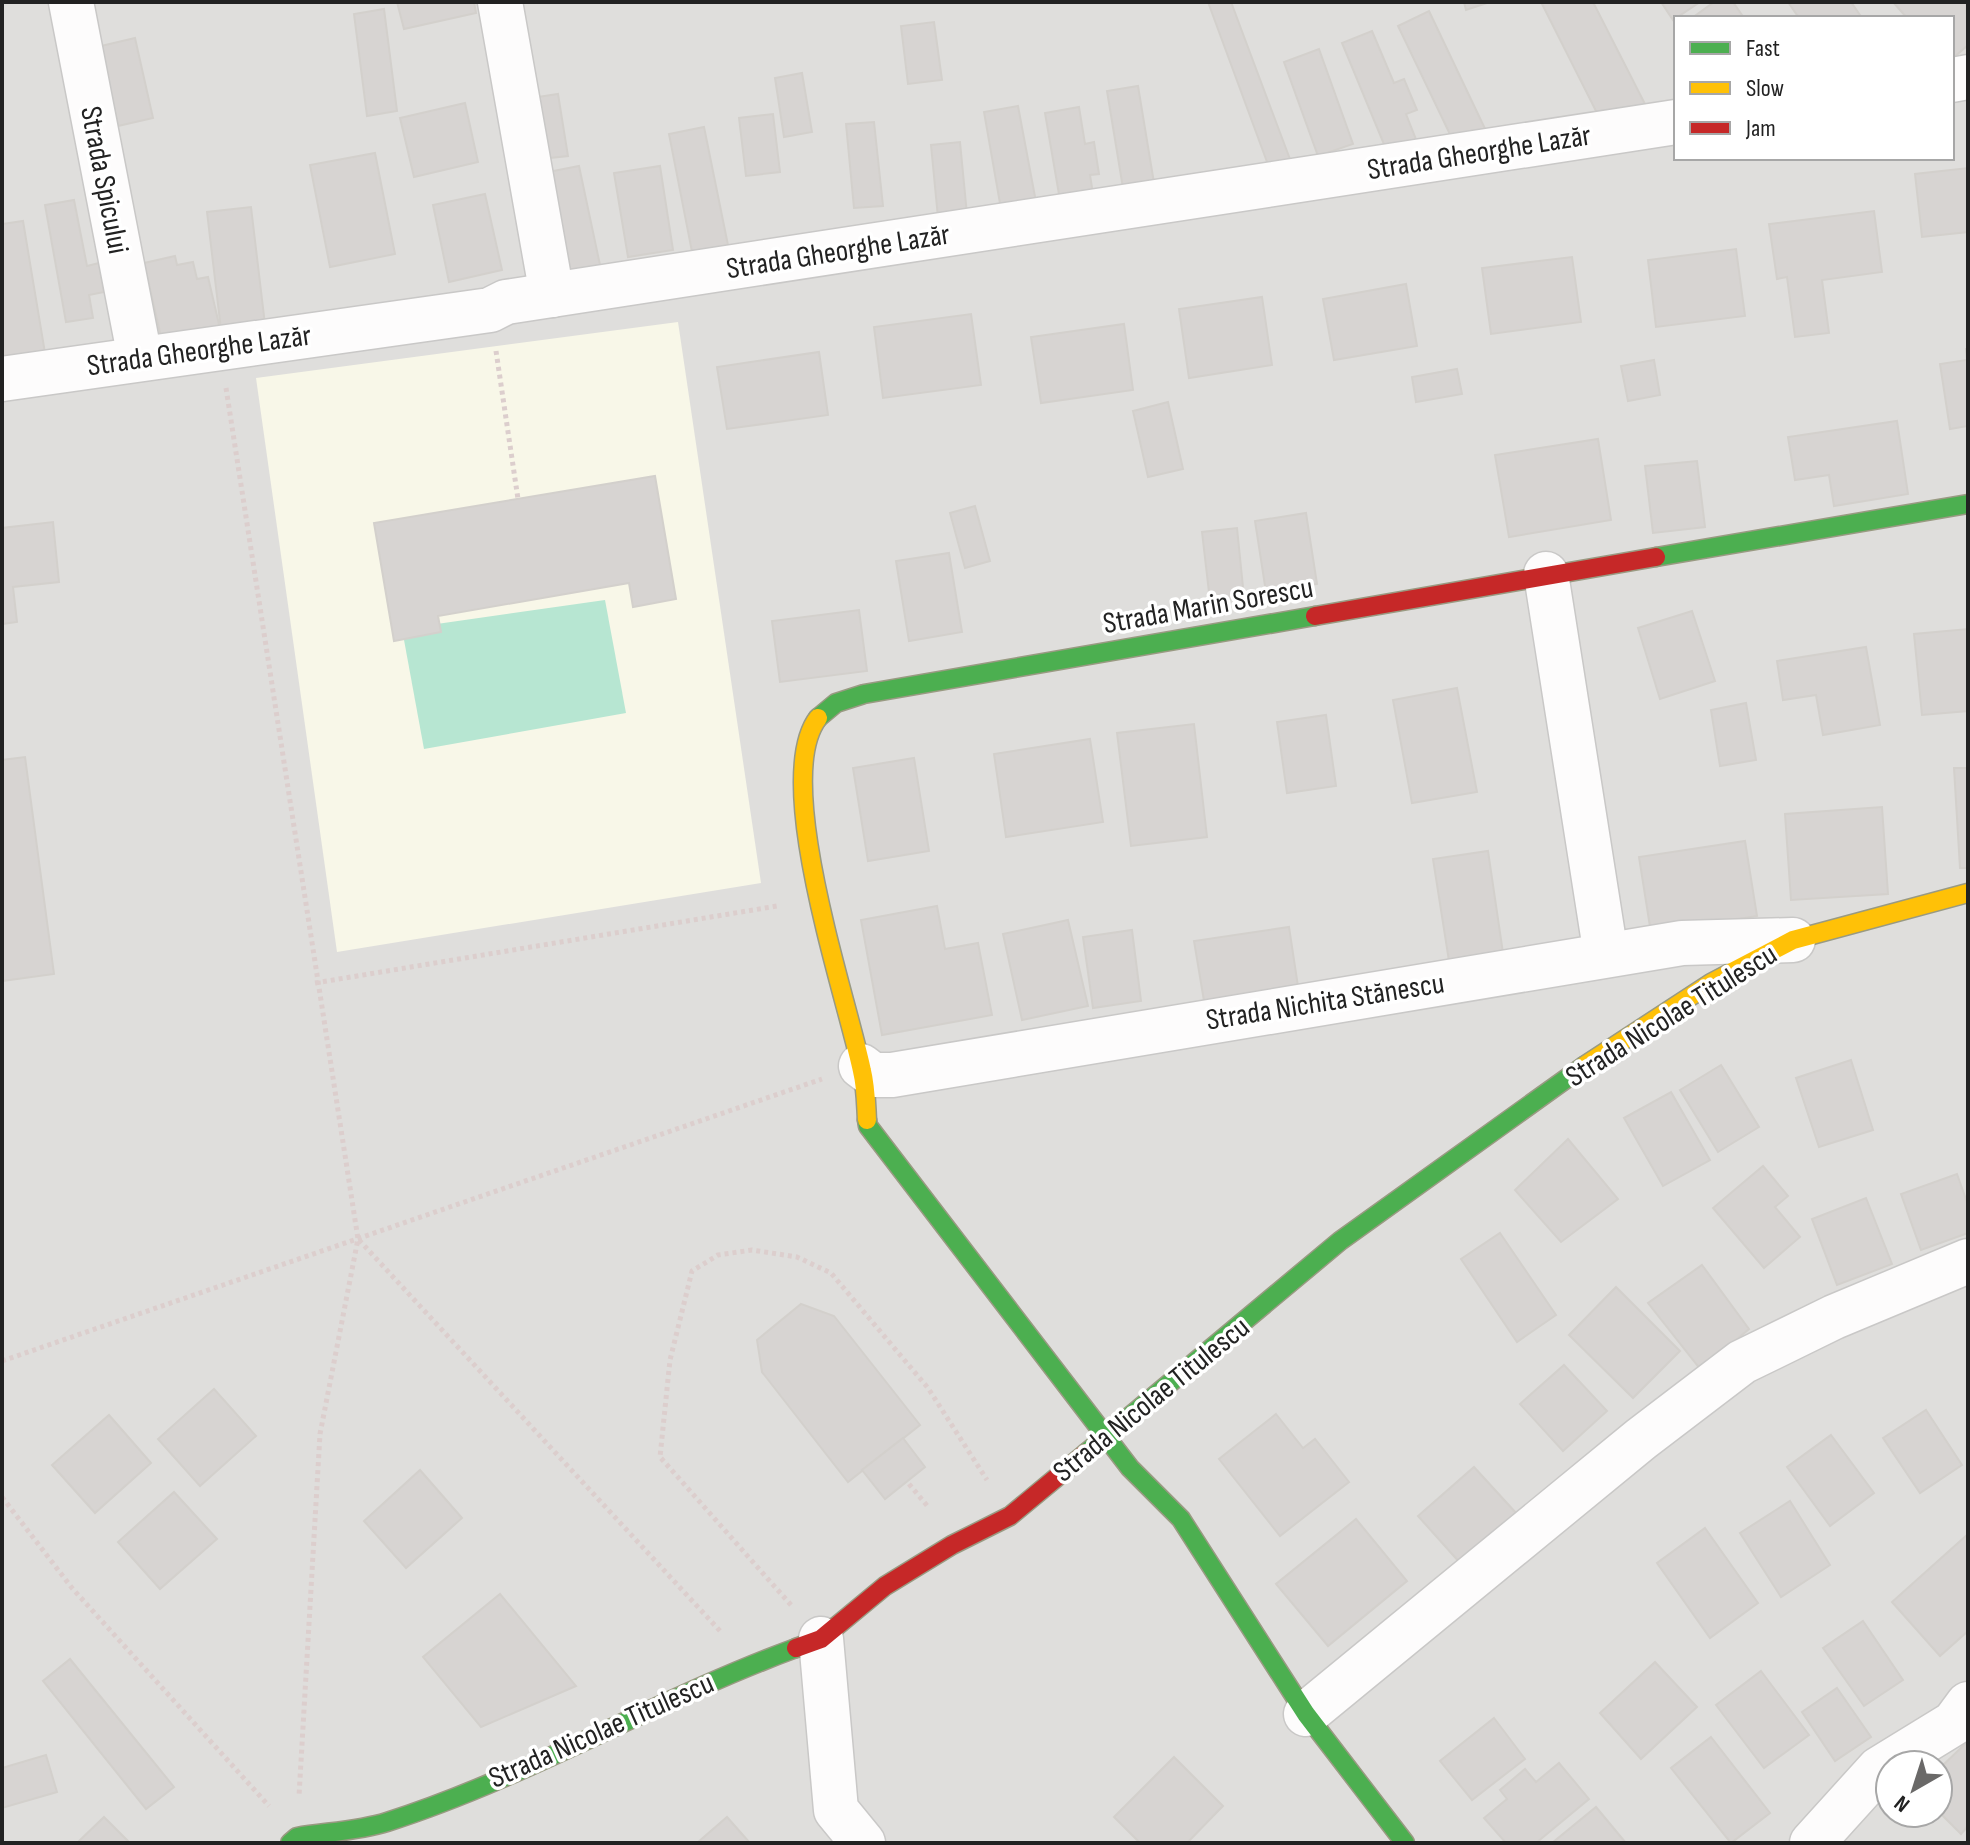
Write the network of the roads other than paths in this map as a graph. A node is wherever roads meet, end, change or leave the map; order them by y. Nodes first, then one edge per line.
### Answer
1 (71, 2) edge
2 (500, 2) edge
3 (1674, 122) edge
4 (552, 295) junction
5 (140, 358) junction
6 (2, 379) edge
7 (1968, 504) edge
8 (1546, 574) junction
9 (1968, 893) edge
10 (1793, 940) junction
11 (1606, 955) junction
12 (861, 1066) junction
13 (1968, 1261) edge
14 (1106, 1434) junction
15 (821, 1639) junction
16 (1968, 1704) edge
17 (1306, 1714) junction
18 (296, 1841) edge
19 (863, 1843) edge
20 (1405, 1843) edge
21 (1812, 1843) edge

1 - 5 street, Strada Spicului
2 - 4 street
3 - 4 street, Strada Gheorghe Lazăr
4 - 5 street, Strada Gheorghe Lazăr
5 - 6 street, Strada Gheorghe Lazăr
7 - 8 street, Strada Marin Sorescu
8 - 11 street
8 - 12 street, Strada Marin Sorescu
9 - 10 street, Strada Nicolae Titulescu
10 - 11 street, Strada Nichita Stănescu
10 - 14 street, Strada Nicolae Titulescu
11 - 12 street, Strada Nichita Stănescu
12 - 14 street, Strada Marin Sorescu
13 - 17 street
14 - 15 street, Strada Nicolae Titulescu
14 - 17 street, Strada Marin Sorescu
15 - 18 street, Strada Nicolae Titulescu
15 - 19 street
16 - 21 street
17 - 20 street, Strada Marin Sorescu

